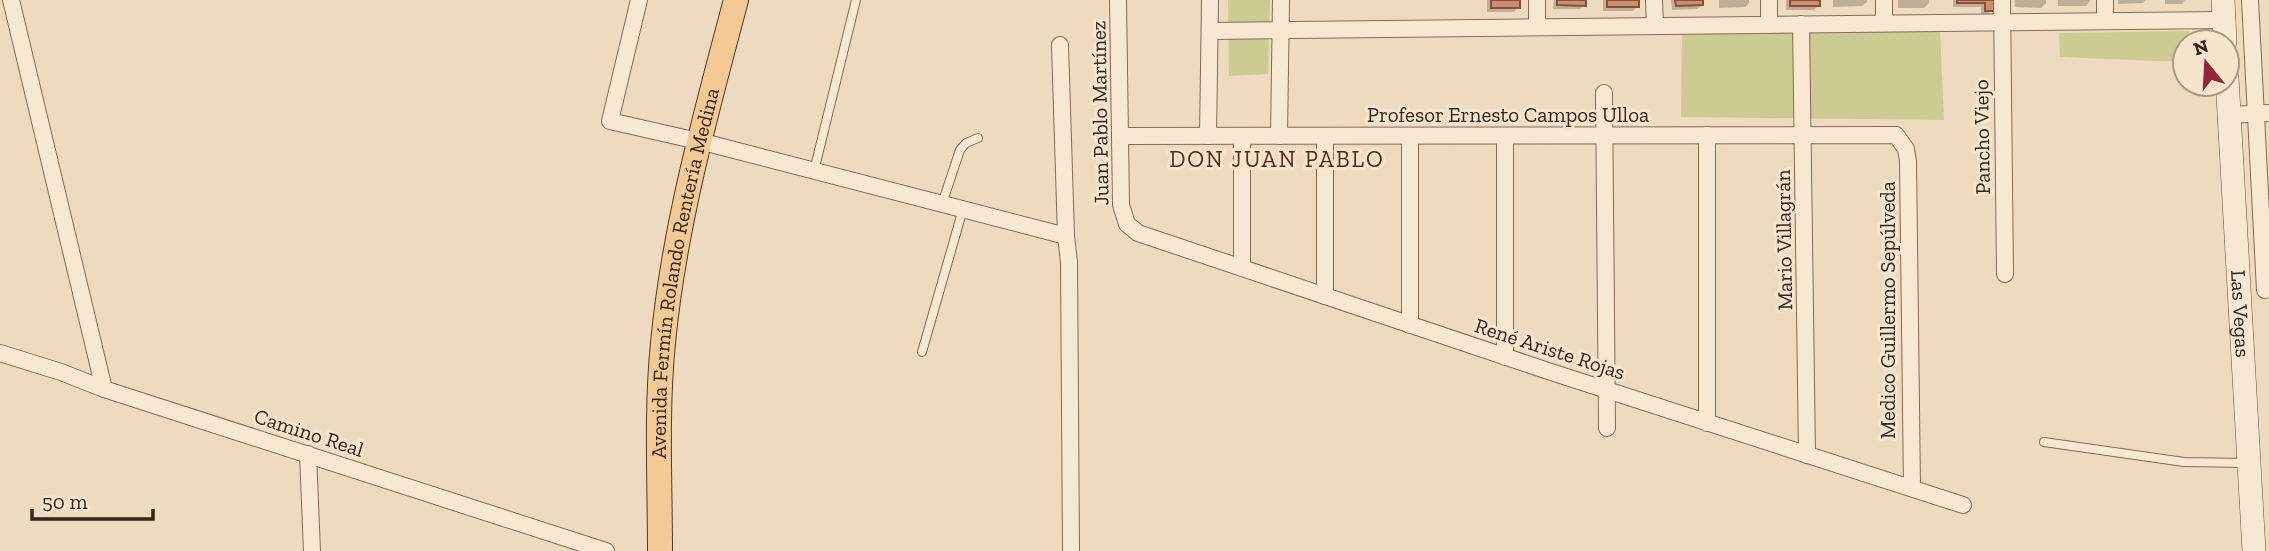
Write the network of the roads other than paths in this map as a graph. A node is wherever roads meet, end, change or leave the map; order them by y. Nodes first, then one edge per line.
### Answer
1 (11, 0) edge
2 (639, 0) edge
3 (736, 0) edge
4 (856, 0) edge
5 (1118, 0) edge
6 (1210, 0) edge
7 (1281, 0) edge
8 (1537, 0) edge
9 (1654, 0) edge
10 (1769, 0) edge
11 (1884, 0) edge
12 (2002, 0) edge
13 (2105, 0) edge
14 (2250, 0) edge
15 (2105, 21) junction
16 (2224, 21) edge
17 (2002, 22) junction
18 (1884, 23) junction
19 (1801, 24) junction
20 (1769, 25) junction
21 (1655, 26) junction
22 (1537, 27) junction
23 (1281, 30) junction
24 (1210, 31) junction
25 (1060, 45) dead end
26 (2261, 52) edge
27 (1604, 93) dead end
28 (2228, 98) edge
29 (2229, 114) junction
30 (2262, 114) edge
31 (1604, 135) junction
32 (1707, 135) junction
33 (1804, 135) junction
34 (1896, 135) joint
35 (1121, 136) junction
36 (1208, 136) junction
37 (1242, 136) junction
38 (1279, 136) junction
39 (1325, 136) junction
40 (1410, 136) junction
41 (1505, 136) junction
42 (978, 138) dead end
43 (701, 142) junction
44 (814, 171) junction
45 (2265, 203) edge
46 (942, 204) junction
47 (963, 209) junction
48 (1127, 224) joint
49 (1066, 236) junction
50 (1242, 268) junction
51 (2005, 274) dead end
52 (2267, 289) edge
53 (2241, 292) junction
54 (1325, 296) junction
55 (1410, 325) junction
56 (922, 352) dead end
57 (0, 353) edge
58 (1505, 357) junction
59 (104, 389) junction
60 (1607, 390) junction
61 (1707, 423) junction
62 (1607, 428) dead end
63 (2045, 442) dead end
64 (308, 454) junction
65 (1807, 455) junction
66 (2249, 463) junction
67 (1912, 488) junction
68 (1963, 505) dead end
69 (312, 551) edge
70 (606, 551) edge
71 (660, 551) edge
72 (1071, 551) edge
73 (2253, 551) edge

1 - 59 street
2 - 43 street
3 - 43 main road, Avenida Fermín Rolando Rentería Medina
4 - 44 lane
5 - 35 street, Juan Pablo Martínez
6 - 24 street
7 - 23 street
8 - 22 street
9 - 21 street
10 - 20 street
11 - 18 street
12 - 17 street, Pancho Viejo
13 - 15 street
14 - 26 street, Las Vegas
15 - 16 street
15 - 17 street
17 - 18 street
17 - 51 street, Pancho Viejo
18 - 19 street
19 - 20 street
19 - 33 street, Mario Villagrán
20 - 21 street
21 - 22 street
22 - 23 street
23 - 24 street
23 - 38 street
24 - 36 street
25 - 49 street
26 - 30 street, Las Vegas
27 - 31 street
28 - 29 street, Las Vegas
29 - 30 street
29 - 53 street, Las Vegas
30 - 45 street, Las Vegas
31 - 32 street, Profesor Ernesto Campos Ulloa
31 - 41 street, Profesor Ernesto Campos Ulloa
31 - 60 street
32 - 33 street, Profesor Ernesto Campos Ulloa
32 - 61 street
33 - 34 street, Profesor Ernesto Campos Ulloa
33 - 65 street, Mario Villagrán
34 - 67 street, Medico Guillermo Sepúlveda
35 - 36 street, Profesor Ernesto Campos Ulloa
35 - 48 street, Juan Pablo Martínez
36 - 37 street, Profesor Ernesto Campos Ulloa
37 - 38 street, Profesor Ernesto Campos Ulloa
37 - 50 street
38 - 39 street, Profesor Ernesto Campos Ulloa
39 - 40 street, Profesor Ernesto Campos Ulloa
39 - 54 street
40 - 41 street, Profesor Ernesto Campos Ulloa
40 - 55 street
41 - 58 street
42 - 46 lane
43 - 44 street
43 - 71 main road, Avenida Fermín Rolando Rentería Medina
44 - 46 street
45 - 52 street, Las Vegas
46 - 47 street
47 - 49 street
47 - 56 lane
48 - 50 street, René Ariste Rojas
49 - 72 street
50 - 54 street, René Ariste Rojas
52 - 53 street
53 - 66 street, Las Vegas
54 - 55 street, René Ariste Rojas
55 - 58 street, René Ariste Rojas
57 - 59 street, Camino Real
58 - 60 street, René Ariste Rojas
59 - 64 street, Camino Real
60 - 61 street, René Ariste Rojas
60 - 62 street
61 - 65 street, René Ariste Rojas
63 - 66 lane
64 - 69 street
64 - 70 street, Camino Real
65 - 67 street, René Ariste Rojas
66 - 73 street, Las Vegas
67 - 68 street, René Ariste Rojas

